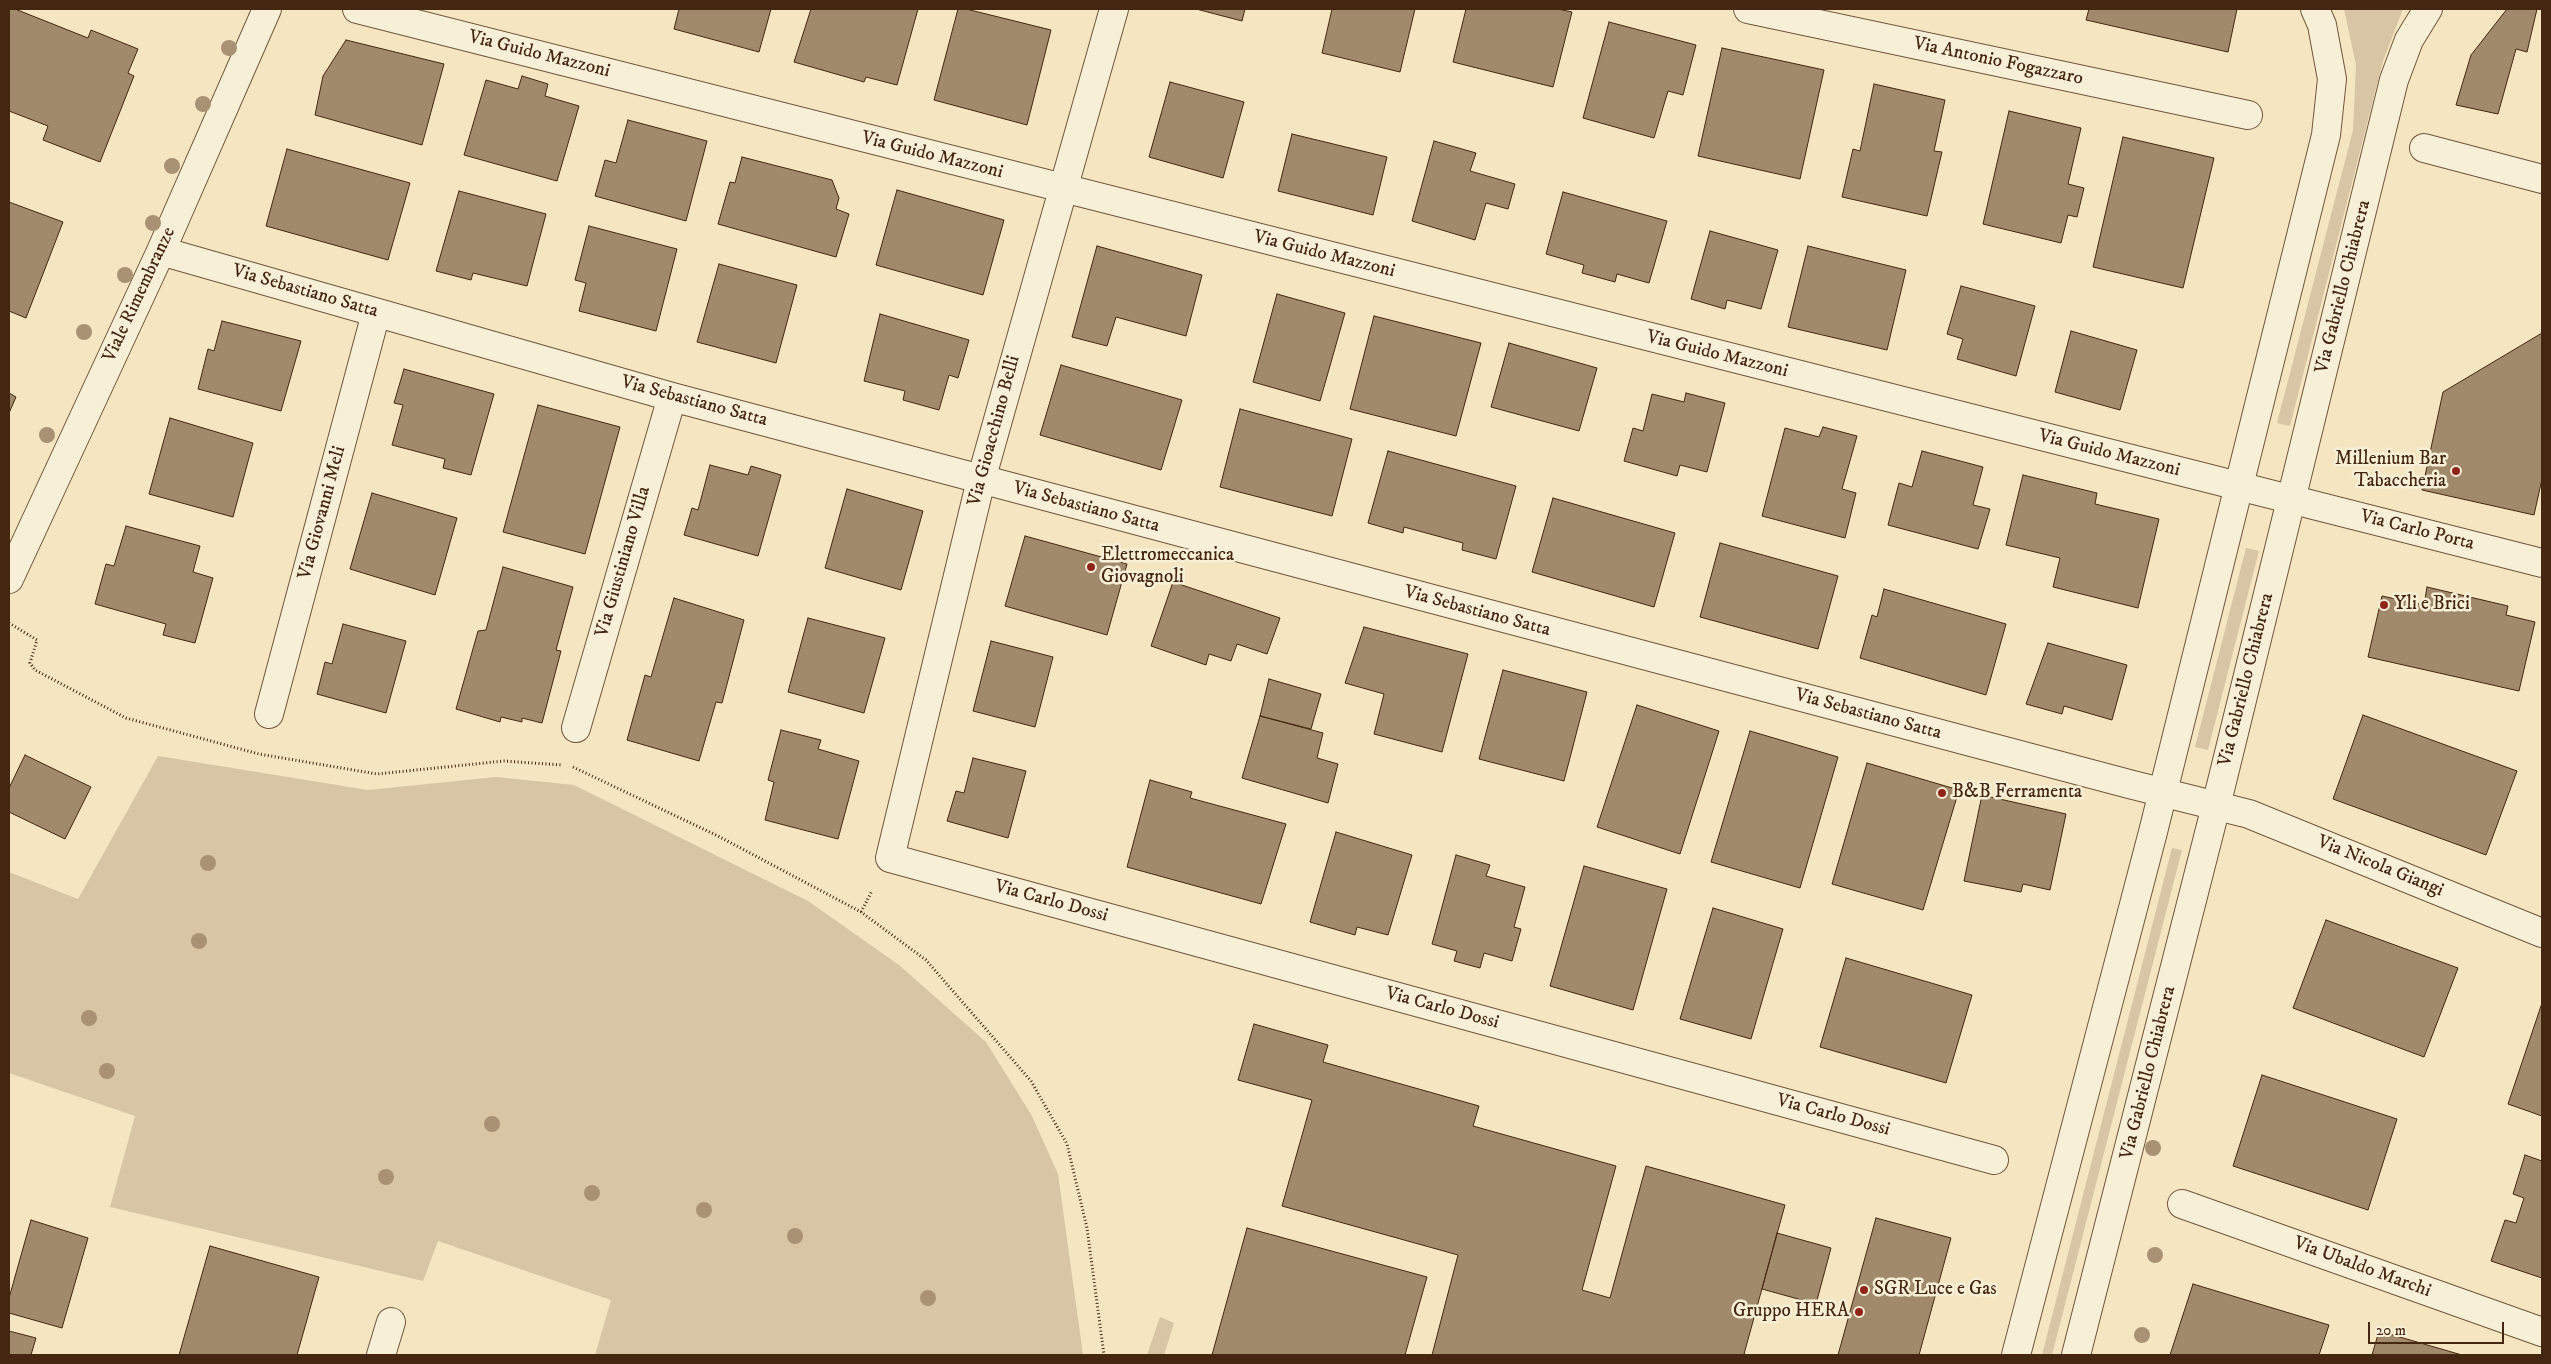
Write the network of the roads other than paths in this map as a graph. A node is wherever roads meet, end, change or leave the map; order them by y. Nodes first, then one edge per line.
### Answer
1 (267, 9) edge
2 (357, 9) edge
3 (1114, 9) edge
4 (1748, 9) edge
5 (2315, 9) edge
6 (2428, 9) edge
7 (2248, 115) dead end
8 (2424, 148) dead end
9 (2542, 179) edge
10 (1061, 189) junction
11 (161, 251) junction
12 (376, 313) junction
13 (672, 396) junction
14 (981, 480) junction
15 (2239, 486) junction
16 (2292, 500) junction
17 (2542, 563) edge
18 (9, 579) edge
19 (269, 714) dead end
20 (576, 728) dead end
21 (2163, 793) junction
22 (2216, 806) junction
23 (890, 858) joint
24 (2542, 933) edge
25 (1994, 1160) dead end
26 (2182, 1204) dead end
27 (391, 1322) dead end
28 (2542, 1332) edge
29 (381, 1355) edge
30 (2016, 1355) edge
31 (2076, 1355) edge

1 - 11 street, Viale Rimembranze
2 - 10 street, Via Guido Mazzoni
3 - 10 street, Via Gioacchino Belli
4 - 7 street, Via Antonio Fogazzaro
5 - 15 street
6 - 16 street, Via Gabriello Chiabrera
8 - 9 street
10 - 14 street, Via Gioacchino Belli
10 - 15 street, Via Guido Mazzoni
11 - 12 street, Via Sebastiano Satta
11 - 18 street, Viale Rimembranze
12 - 13 street, Via Sebastiano Satta
12 - 19 street, Via Giovanni Meli
13 - 14 street, Via Sebastiano Satta
13 - 20 street, Via Giustiniano Villa
14 - 21 street, Via Sebastiano Satta
14 - 23 street, Via Gioacchino Belli
15 - 16 street, Via Guido Mazzoni
15 - 21 street
16 - 17 street, Via Carlo Porta
16 - 22 street, Via Gabriello Chiabrera
21 - 22 street, Via Sebastiano Satta
21 - 30 street
22 - 24 street, Via Nicola Giangi
22 - 31 street, Via Gabriello Chiabrera
23 - 25 street, Via Carlo Dossi
26 - 28 street, Via Ubaldo Marchi
27 - 29 street

